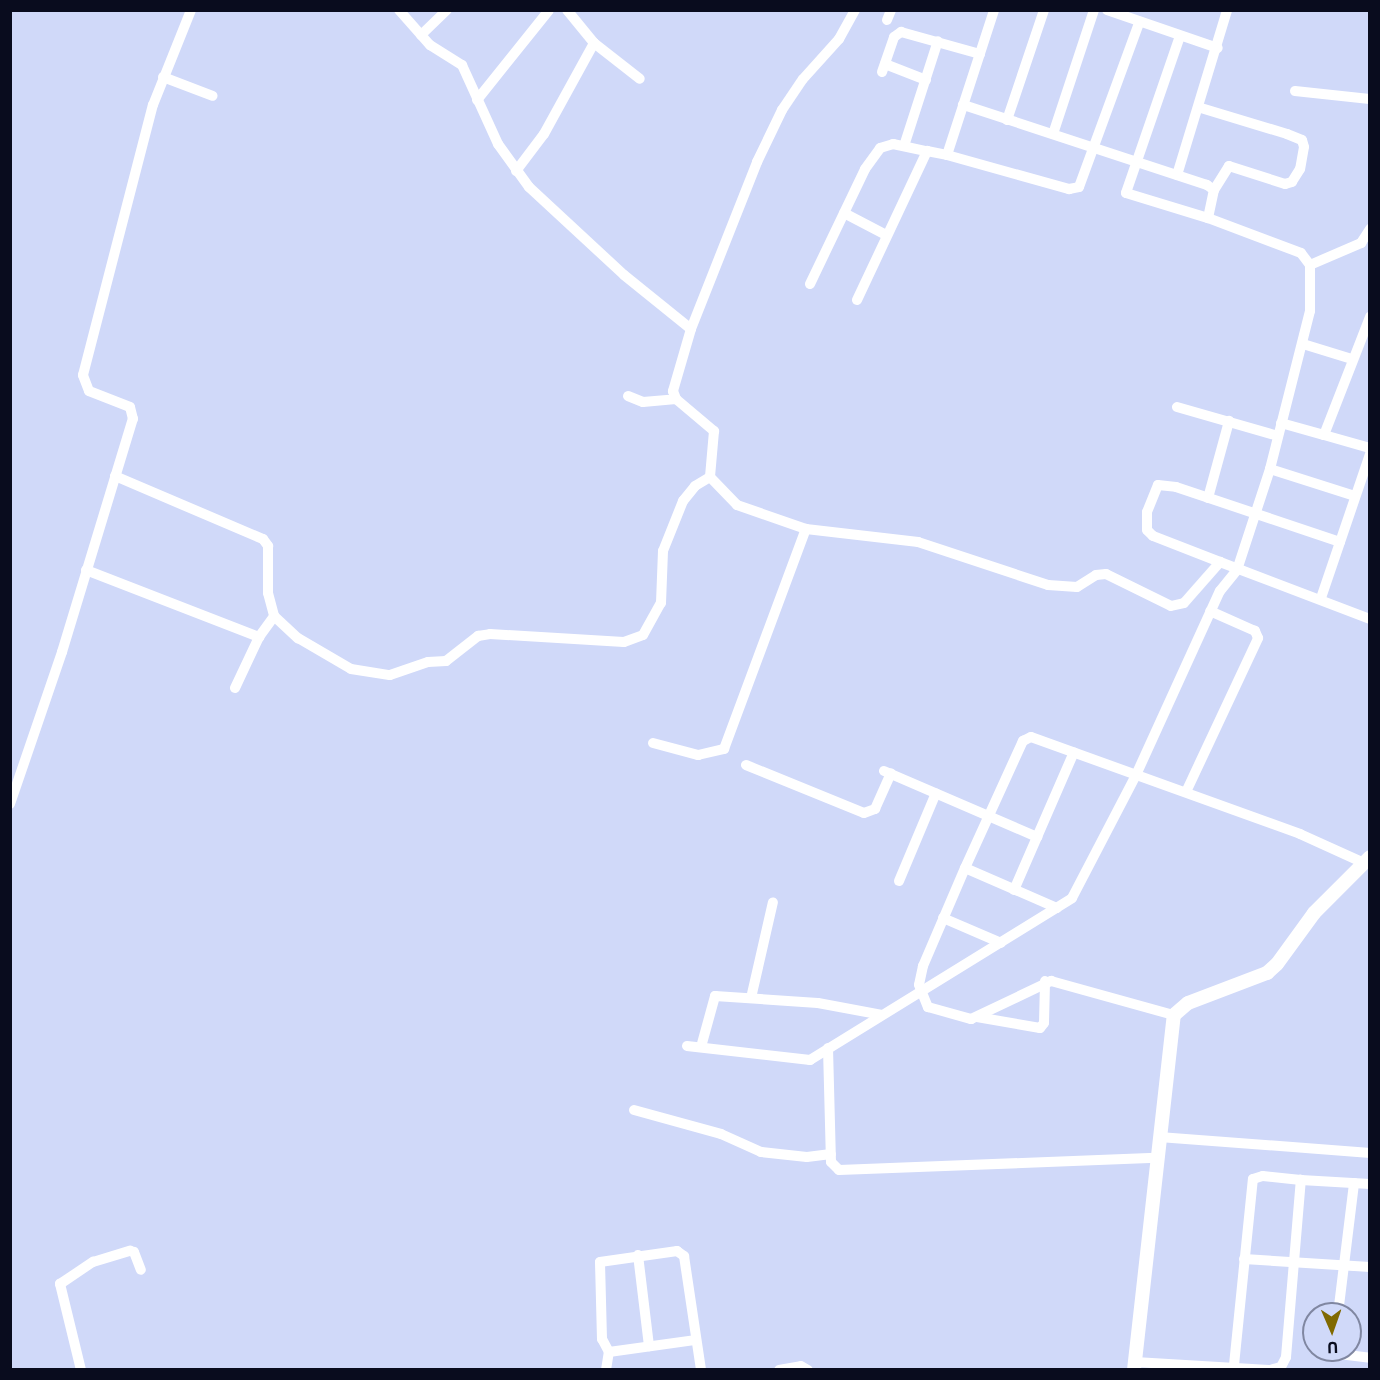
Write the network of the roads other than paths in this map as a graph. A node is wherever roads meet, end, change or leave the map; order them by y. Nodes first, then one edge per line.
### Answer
1 (191, 10) edge
2 (399, 10) edge
3 (447, 10) edge
4 (549, 10) edge
5 (567, 10) edge
6 (855, 10) edge
7 (994, 10) edge
8 (1044, 10) edge
9 (1094, 10) edge
10 (1107, 10) edge
11 (1227, 10) edge
12 (1139, 23) junction
13 (421, 35) junction
14 (1180, 36) junction
15 (938, 41) junction
16 (594, 43) junction
17 (1218, 48) junction
18 (980, 54) junction
19 (163, 77) junction
20 (640, 79) dead end
21 (926, 80) junction
22 (1295, 91) dead end
23 (213, 96) dead end
24 (1370, 99) edge
25 (477, 100) junction
26 (963, 105) junction
27 (1201, 108) junction
28 (1007, 120) junction
29 (1053, 134) junction
30 (904, 146) junction
31 (1093, 148) junction
32 (927, 151) junction
33 (947, 155) junction
34 (1135, 162) junction
35 (516, 171) junction
36 (1178, 175) junction
37 (1214, 190) junction
38 (844, 213) junction
39 (1208, 218) junction
40 (1370, 229) edge
41 (886, 235) junction
42 (1365, 245) edge
43 (1310, 265) junction
44 (810, 284) dead end
45 (857, 300) dead end
46 (1370, 317) edge
47 (691, 329) junction
48 (1303, 344) junction
49 (1352, 359) junction
50 (628, 396) dead end
51 (676, 399) junction
52 (1177, 407) dead end
53 (1229, 421) junction
54 (1281, 423) junction
55 (1324, 435) junction
56 (1278, 436) junction
57 (1370, 448) edge
58 (1370, 454) edge
59 (1270, 469) junction
60 (115, 476) junction
61 (710, 477) junction
62 (1355, 496) junction
63 (1208, 498) junction
64 (1256, 514) junction
65 (806, 529) junction
66 (1340, 542) junction
67 (1220, 562) junction
68 (86, 570) junction
69 (1238, 570) junction
70 (1321, 598) junction
71 (1210, 611) junction
72 (274, 616) junction
73 (1370, 619) edge
74 (259, 637) junction
75 (235, 688) dead end
76 (653, 743) dead end
77 (1074, 752) junction
78 (746, 765) dead end
79 (1136, 775) junction
80 (1186, 792) junction
81 (936, 793) junction
82 (10, 804) edge
83 (988, 817) junction
84 (1037, 837) junction
85 (1367, 860) edge
86 (965, 868) junction
87 (898, 881) dead end
88 (1014, 890) junction
89 (773, 902) dead end
90 (1057, 908) junction
91 (943, 918) junction
92 (1001, 943) junction
93 (1045, 981) junction
94 (922, 991) junction
95 (751, 998) junction
96 (882, 1015) junction
97 (1174, 1016) junction
98 (977, 1017) junction
99 (687, 1046) dead end
100 (701, 1047) junction
101 (828, 1048) junction
102 (634, 1110) dead end
103 (1159, 1137) junction
104 (1370, 1153) edge
105 (831, 1154) junction
106 (1156, 1158) junction
107 (1300, 1180) junction
108 (1354, 1183) junction
109 (1370, 1184) edge
110 (638, 1255) junction
111 (1244, 1259) junction
112 (1293, 1264) junction
113 (1342, 1265) junction
114 (1370, 1267) edge
115 (141, 1270) dead end
116 (1339, 1302) edge
117 (696, 1340) junction
118 (649, 1346) junction
119 (609, 1352) junction
120 (1234, 1365) junction
121 (1135, 1366) edge
122 (81, 1370) edge
123 (606, 1370) edge
124 (701, 1370) edge
125 (779, 1370) edge
126 (808, 1370) edge
127 (1269, 1370) edge

1 - 19 street
2 - 13 street
3 - 13 street
4 - 25 street
5 - 16 street
6 - 47 street
7 - 18 street
8 - 28 street
9 - 29 street
10 - 12 street
11 - 17 street
12 - 14 street
12 - 31 street
13 - 25 street
14 - 17 street
14 - 34 street
15 - 18 street
15 - 21 street
15 - 21 street
16 - 20 street
16 - 35 street
17 - 27 street
18 - 26 street
19 - 23 street
19 - 60 street
21 - 30 street
22 - 24 street
25 - 35 street
26 - 28 street
26 - 33 street
27 - 36 street
27 - 37 street
28 - 29 street
29 - 31 street
30 - 32 street
30 - 38 street
31 - 33 street
31 - 34 street
32 - 33 street
32 - 41 street
34 - 36 street
34 - 39 street
35 - 47 street
36 - 37 street
37 - 39 street
38 - 41 street
38 - 44 street
39 - 43 street
40 - 42 street
41 - 45 street
42 - 43 street
43 - 48 street
46 - 49 street
47 - 51 street
48 - 49 street
48 - 54 street
49 - 55 street
50 - 51 street
51 - 61 street
52 - 53 street
53 - 56 street
53 - 63 street
54 - 55 street
54 - 56 street
55 - 57 street
56 - 59 street
58 - 62 street
59 - 62 street
59 - 64 street
60 - 68 street
60 - 72 street
61 - 65 street
61 - 72 street
62 - 66 street
63 - 64 street
63 - 67 street
64 - 66 street
64 - 69 street
65 - 67 street
65 - 76 street
66 - 70 street
67 - 69 street
68 - 74 street
68 - 82 street
69 - 70 street
69 - 71 street
70 - 73 street
71 - 79 street
71 - 80 street
72 - 74 street
74 - 75 street
77 - 79 street
77 - 83 street
77 - 84 street
78 - 81 street
79 - 80 street
79 - 90 street
80 - 85 street
81 - 83 street
81 - 87 street
83 - 84 street
83 - 86 street
84 - 88 street
85 - 97 street
86 - 88 street
86 - 91 street
88 - 90 street
89 - 95 street
90 - 92 street
91 - 92 street
91 - 94 street
92 - 94 street
93 - 97 street
93 - 98 street
93 - 98 street
94 - 96 street
94 - 98 street
95 - 96 street
95 - 100 street
96 - 101 street
97 - 103 street
99 - 100 street
100 - 101 street
101 - 105 street
102 - 105 street
103 - 104 street
103 - 106 street
105 - 106 street
106 - 121 street
107 - 108 street
107 - 111 street
107 - 112 street
108 - 109 street
108 - 113 street
110 - 117 street
110 - 118 street
110 - 119 street
111 - 112 street
111 - 120 street
112 - 113 street
112 - 127 street
113 - 114 street
113 - 116 street
115 - 122 street
117 - 118 street
117 - 124 street
118 - 119 street
119 - 123 street
120 - 121 street
120 - 127 street
125 - 126 street

